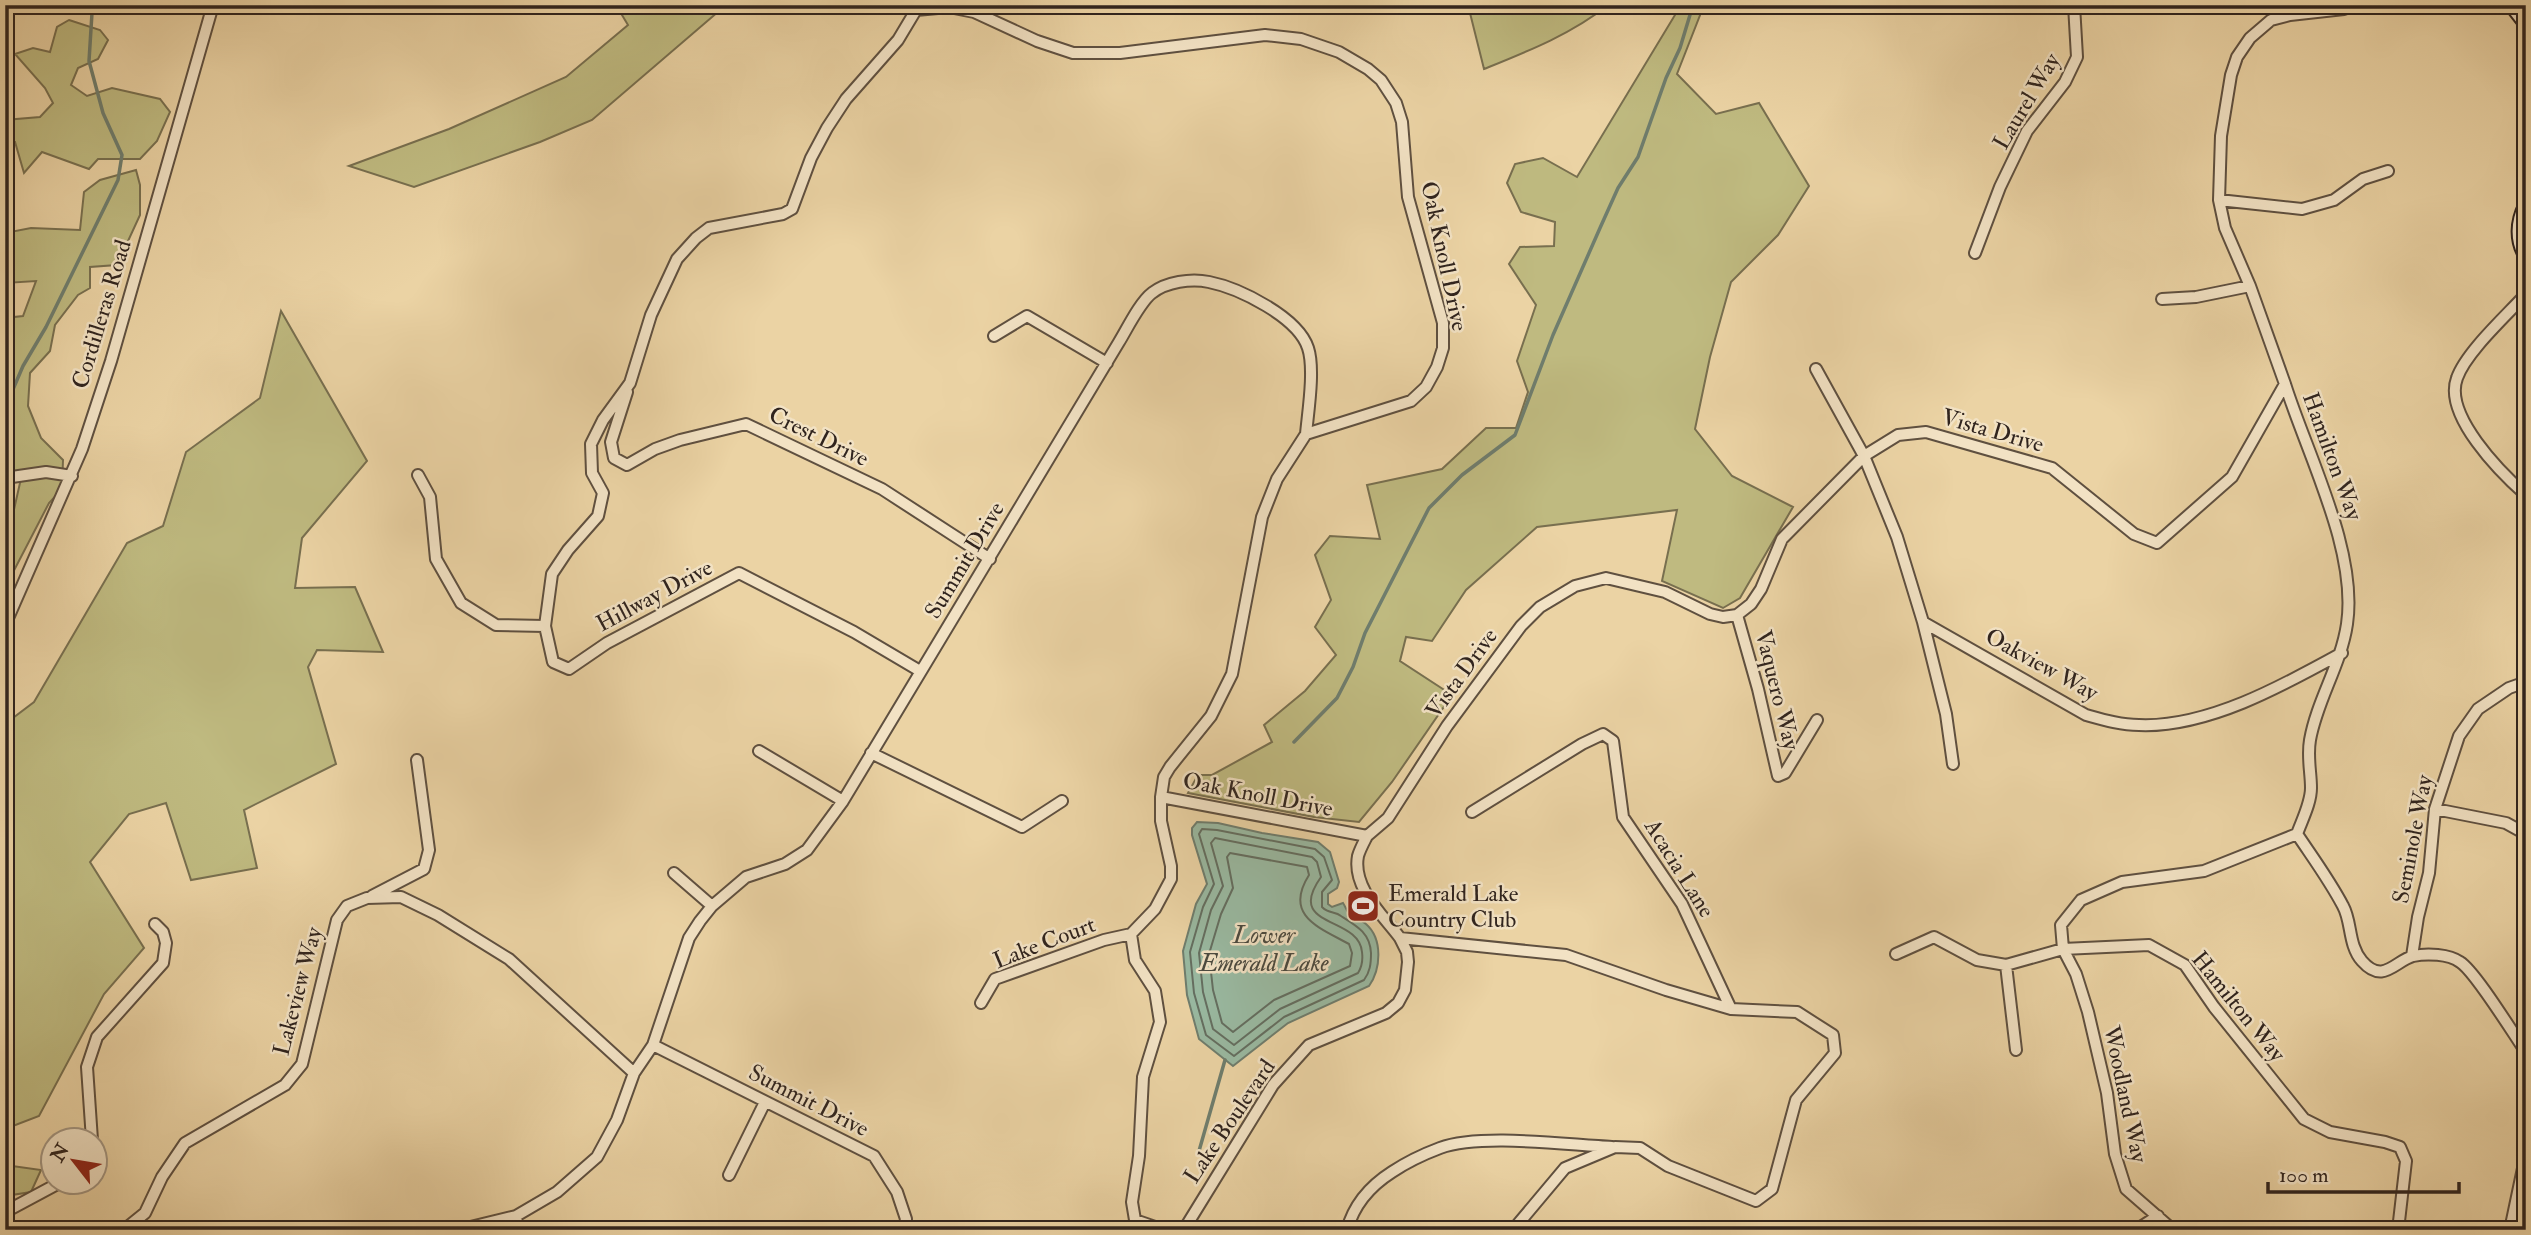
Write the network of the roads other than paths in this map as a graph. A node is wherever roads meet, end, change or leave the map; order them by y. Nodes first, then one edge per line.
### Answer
1 (213, 5) edge
2 (892, 5) edge
3 (2074, 5) edge
4 (2355, 5) edge
5 (2512, 5) edge
6 (916, 10) junction
7 (2526, 23) edge
8 (2388, 171) dead end
9 (2219, 200) junction
10 (2526, 206) edge
11 (1975, 253) dead end
12 (2526, 255) edge
13 (2250, 286) junction
14 (2526, 293) edge
15 (2162, 299) dead end
16 (994, 336) dead end
17 (1107, 363) junction
18 (1816, 369) dead end
19 (630, 383) junction
20 (2285, 384) junction
21 (1306, 434) junction
22 (1864, 456) junction
23 (72, 475) junction
24 (418, 475) dead end
25 (5, 478) edge
26 (2526, 495) edge
27 (990, 559) junction
28 (1737, 615) junction
29 (1923, 622) junction
30 (5, 625) edge
31 (545, 626) junction
32 (2342, 653) junction
33 (920, 671) junction
34 (2526, 682) edge
35 (1817, 720) dead end
36 (759, 751) dead end
37 (871, 753) junction
38 (417, 760) dead end
39 (1953, 764) dead end
40 (1161, 797) junction
41 (843, 801) junction
42 (1062, 801) dead end
43 (2435, 809) junction
44 (1472, 812) dead end
45 (2297, 834) junction
46 (2526, 834) edge
47 (1367, 836) junction
48 (674, 873) dead end
49 (367, 898) junction
50 (712, 906) junction
51 (155, 924) dead end
52 (1131, 934) junction
53 (1400, 938) junction
54 (2063, 949) junction
55 (1896, 954) dead end
56 (2412, 956) junction
57 (2006, 965) junction
58 (981, 1003) dead end
59 (1731, 1009) junction
60 (653, 1045) junction
61 (2016, 1050) dead end
62 (2526, 1052) edge
63 (634, 1073) junction
64 (765, 1102) junction
65 (91, 1126) edge
66 (1615, 1147) junction
67 (2526, 1154) edge
68 (729, 1175) dead end
69 (38, 1194) edge
70 (5, 1212) edge
71 (516, 1216) junction
72 (2158, 1216) junction
73 (1135, 1220) junction
74 (124, 1230) edge
75 (458, 1230) edge
76 (518, 1230) edge
77 (903, 1230) edge
78 (1128, 1230) edge
79 (1347, 1230) edge
80 (1513, 1230) edge
81 (2136, 1230) edge
82 (2173, 1230) edge
83 (2398, 1230) edge
84 (2510, 1230) edge

1 - 23 street, Cordilleras Road
2 - 6 street, Oak Knoll Drive
3 - 11 street, Laurel Way
4 - 9 street
5 - 7 street
6 - 19 street
6 - 21 street, Oak Knoll Drive
8 - 9 street
9 - 13 street
10 - 12 street
13 - 15 street
13 - 20 street
14 - 26 street
16 - 17 street
17 - 21 street, Summit Drive
17 - 27 street, Summit Drive
18 - 22 street
19 - 27 street, Crest Drive
19 - 31 street
20 - 22 street, Vista Drive
20 - 32 street, Hamilton Way
21 - 40 street, Oak Knoll Drive
22 - 28 street, Vista Drive
22 - 29 street
23 - 25 street
23 - 30 street, Cordilleras Road
24 - 31 street
27 - 33 street, Summit Drive
28 - 35 street, Vaquero Way
28 - 47 street, Vista Drive
29 - 32 street, Oakview Way
29 - 39 street
31 - 33 street, Hillway Drive
32 - 45 street, Hamilton Way
33 - 37 street, Summit Drive
34 - 43 street, Seminole Way
36 - 41 street
37 - 41 street, Summit Drive
37 - 42 street
38 - 49 street, Lakeview Way
40 - 47 street, Oak Knoll Drive
40 - 52 street
41 - 50 street, Summit Drive
43 - 46 street
43 - 56 street, Seminole Way
44 - 59 street, Acacia Lane
45 - 54 street
45 - 56 street
47 - 53 street
48 - 50 street
49 - 63 street
49 - 74 street, Lakeview Way
50 - 60 street, Summit Drive
51 - 65 street
52 - 58 street, Lake Court
52 - 73 street
53 - 59 street
53 - 73 street, Lake Boulevard
54 - 57 street
54 - 72 street, Woodland Way
54 - 83 street, Hamilton Way
55 - 57 street
56 - 62 street
57 - 61 street
59 - 66 street
60 - 63 street, Summit Drive
60 - 64 street, Summit Drive
63 - 71 street, Summit Drive
64 - 68 street
64 - 77 street, Summit Drive
66 - 79 street
66 - 80 street
67 - 84 street
69 - 70 street
71 - 75 street, Summit Drive
71 - 76 street
72 - 81 street
72 - 82 street, Woodland Way
73 - 78 street

